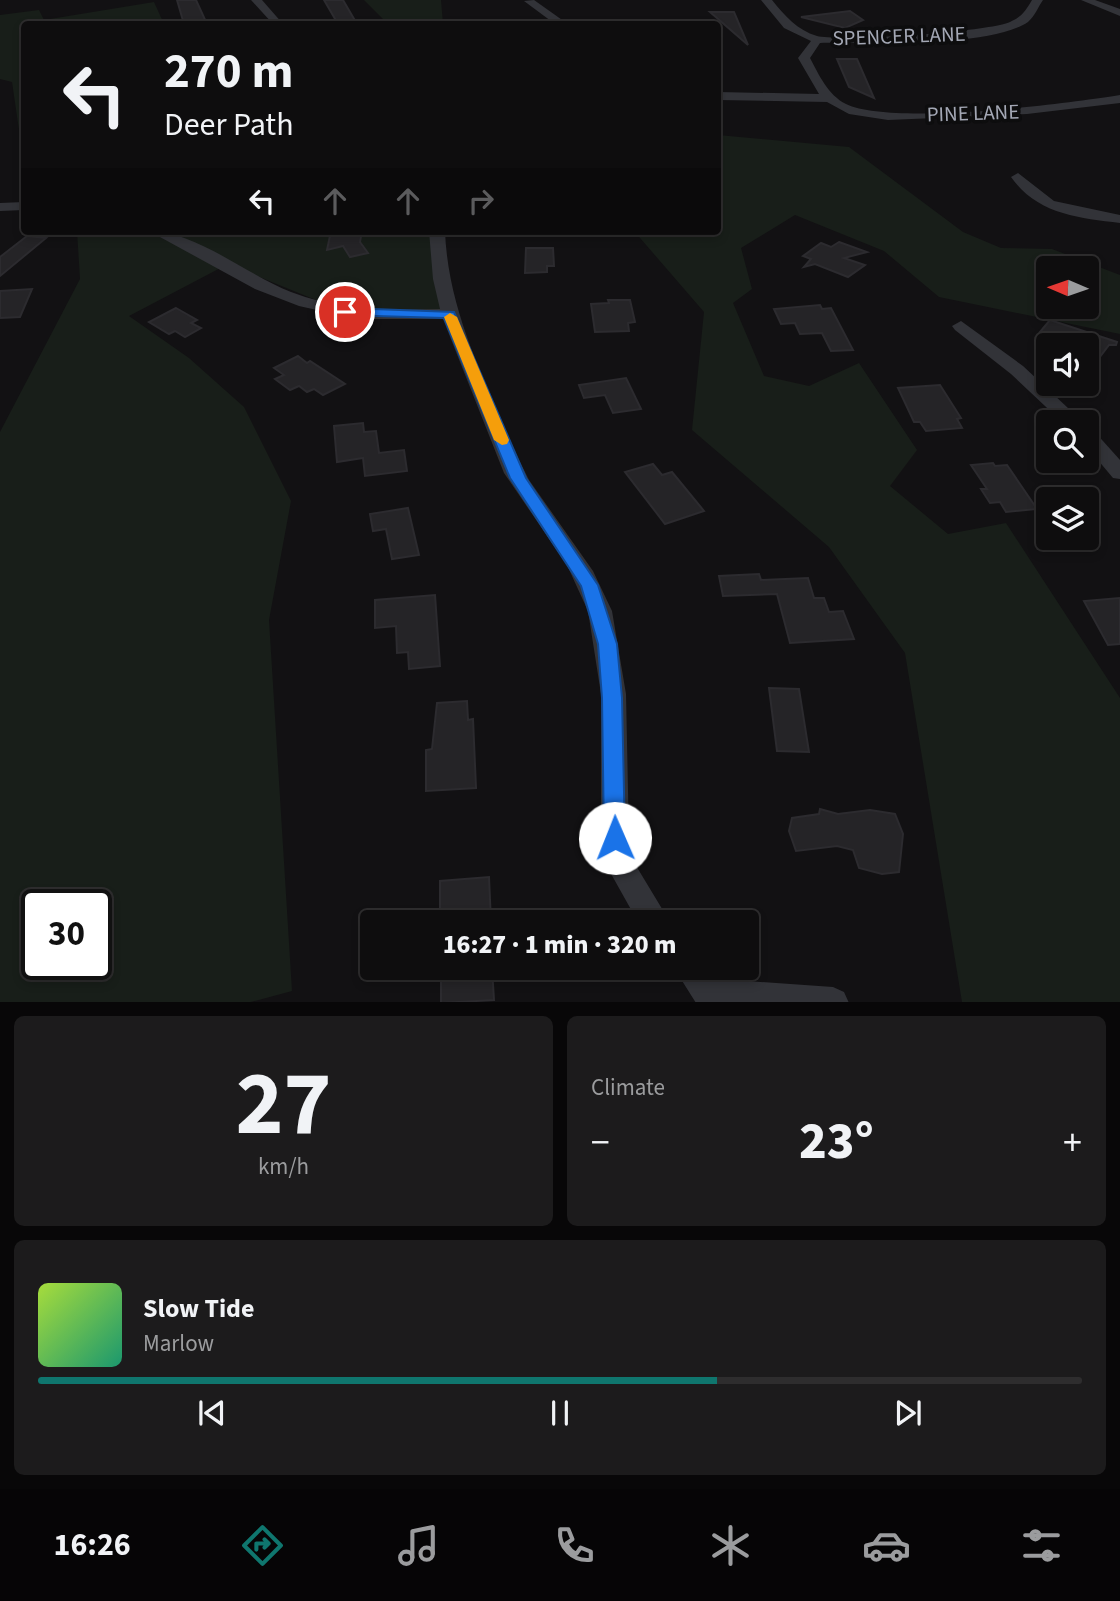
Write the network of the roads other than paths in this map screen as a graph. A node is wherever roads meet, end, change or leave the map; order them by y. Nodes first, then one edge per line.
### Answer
1 (256, 0) edge
2 (766, 0) edge
3 (1038, 0) edge
4 (1086, 0) edge
5 (529, 2) edge
6 (1120, 13) edge
7 (275, 21) edge
8 (557, 21) edge
9 (817, 40) junction
10 (721, 96) edge
11 (829, 98) junction
12 (1120, 99) edge
13 (1018, 177) dead end
14 (21, 206) edge
15 (0, 207) edge
16 (1120, 219) edge
17 (165, 235) edge
18 (438, 235) edge
19 (449, 314) junction
20 (961, 326) dead end
21 (1061, 410) edge
22 (1099, 449) edge
23 (1120, 473) edge
24 (646, 910) edge
25 (696, 980) edge
26 (707, 998) edge
27 (808, 1002) edge

1 - 7 street
2 - 9 street
3 - 9 street, SPENCER LANE
4 - 6 street
5 - 8 street
9 - 11 street, SPENCER LANE
10 - 11 street
11 - 12 street, PINE LANE
13 - 16 street
14 - 15 street
17 - 19 street
18 - 19 street
19 - 24 street
20 - 21 street
22 - 23 street
25 - 26 street
26 - 27 street

